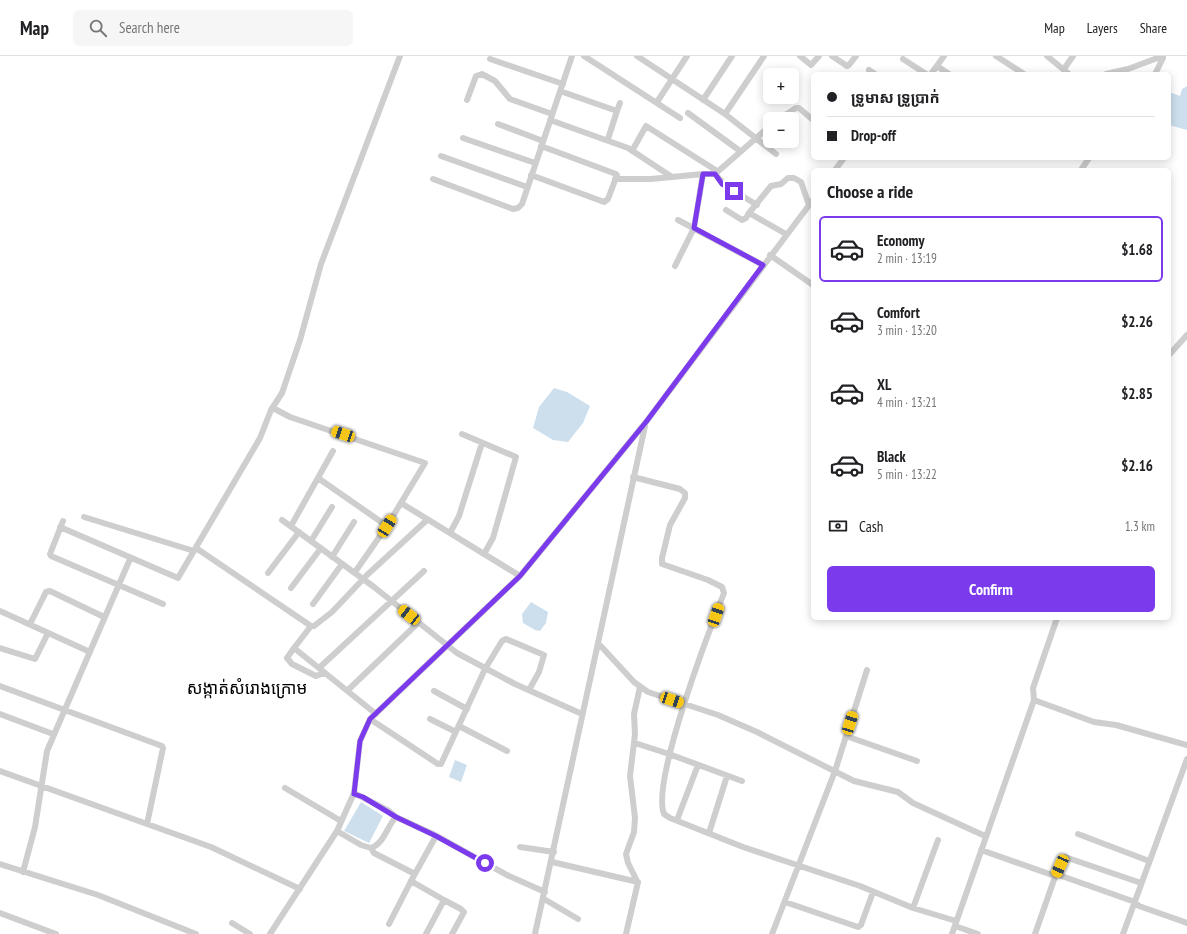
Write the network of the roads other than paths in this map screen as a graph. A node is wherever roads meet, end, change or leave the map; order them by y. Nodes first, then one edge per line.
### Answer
1 (400, 56) edge
2 (572, 56) edge
3 (584, 56) edge
4 (638, 56) edge
5 (764, 56) edge
6 (800, 56) edge
7 (819, 56) edge
8 (832, 56) edge
9 (856, 56) edge
10 (944, 56) edge
11 (996, 56) edge
12 (1047, 56) edge
13 (1073, 56) edge
14 (684, 57) edge
15 (730, 57) edge
16 (1163, 57) edge
17 (490, 59) dead end
18 (903, 59) dead end
19 (937, 66) junction
20 (1064, 69) junction
21 (869, 70) dead end
22 (872, 72) edge
23 (923, 72) edge
24 (932, 72) edge
25 (946, 72) edge
26 (1021, 72) edge
27 (1067, 72) edge
28 (1115, 72) edge
29 (1156, 72) edge
30 (672, 79) junction
31 (563, 84) junction
32 (560, 91) junction
33 (467, 100) dead end
34 (703, 100) junction
35 (657, 102) junction
36 (620, 103) dead end
37 (617, 111) junction
38 (790, 112) edge
39 (688, 113) dead end
40 (725, 114) junction
41 (551, 117) junction
42 (680, 118) dead end
43 (811, 119) edge
44 (498, 124) dead end
45 (763, 132) edge
46 (463, 138) dead end
47 (755, 138) junction
48 (608, 139) junction
49 (542, 143) junction
50 (632, 151) junction
51 (740, 151) junction
52 (776, 154) dead end
53 (441, 156) dead end
54 (535, 164) junction
55 (716, 172) junction
56 (703, 174) junction
57 (531, 175) junction
58 (672, 177) junction
59 (433, 179) dead end
60 (615, 179) junction
61 (527, 187) junction
62 (811, 202) edge
63 (757, 205) junction
64 (809, 205) junction
65 (726, 210) dead end
66 (750, 212) junction
67 (678, 220) dead end
68 (694, 228) junction
69 (786, 234) junction
70 (770, 255) junction
71 (763, 265) junction
72 (675, 266) dead end
73 (811, 285) edge
74 (1187, 335) edge
75 (1171, 353) edge
76 (273, 408) junction
77 (646, 422) junction
78 (462, 434) dead end
79 (482, 443) junction
80 (333, 451) dead end
81 (633, 476) junction
82 (318, 478) junction
83 (401, 503) junction
84 (332, 507) dead end
85 (84, 517) dead end
86 (282, 520) dead end
87 (428, 520) junction
88 (354, 522) dead end
89 (291, 526) junction
90 (387, 526) junction
91 (298, 532) junction
92 (450, 533) junction
93 (311, 541) junction
94 (321, 548) junction
95 (195, 550) junction
96 (484, 554) junction
97 (332, 557) junction
98 (130, 559) junction
99 (342, 564) junction
100 (424, 571) dead end
101 (355, 572) junction
102 (268, 573) dead end
103 (520, 576) junction
104 (363, 579) junction
105 (119, 585) junction
106 (291, 588) dead end
107 (391, 601) junction
108 (163, 604) dead end
109 (313, 604) dead end
110 (0, 611) edge
111 (104, 617) junction
112 (1057, 620) edge
113 (418, 623) junction
114 (30, 624) junction
115 (312, 626) junction
116 (48, 633) junction
117 (598, 643) junction
118 (449, 646) junction
119 (0, 648) edge
120 (294, 648) junction
121 (90, 652) junction
122 (485, 668) junction
123 (867, 670) dead end
124 (322, 671) junction
125 (0, 686) edge
126 (640, 687) junction
127 (348, 690) junction
128 (529, 690) junction
129 (434, 691) dead end
130 (1034, 700) junction
131 (685, 704) junction
132 (467, 710) junction
133 (64, 711) junction
134 (0, 714) edge
135 (376, 714) junction
136 (582, 714) junction
137 (370, 719) junction
138 (430, 719) dead end
139 (458, 729) junction
140 (53, 734) junction
141 (846, 736) junction
142 (635, 743) junction
143 (1187, 745) edge
144 (507, 751) dead end
145 (669, 754) junction
146 (1187, 759) edge
147 (917, 761) dead end
148 (698, 765) junction
149 (0, 771) edge
150 (835, 771) junction
151 (727, 776) junction
152 (742, 781) dead end
153 (42, 787) junction
154 (285, 788) dead end
155 (354, 794) junction
156 (396, 817) junction
157 (677, 820) junction
158 (341, 821) junction
159 (147, 824) junction
160 (337, 831) junction
161 (709, 833) junction
162 (1078, 834) dead end
163 (436, 836) junction
164 (985, 836) junction
165 (938, 840) dead end
166 (520, 847) dead end
167 (371, 848) junction
168 (981, 850) junction
169 (554, 852) junction
170 (1149, 861) junction
171 (552, 862) junction
172 (0, 864) edge
173 (799, 866) junction
174 (23, 872) junction
175 (415, 874) junction
176 (1056, 875) junction
177 (411, 880) junction
178 (637, 881) junction
179 (1141, 883) junction
180 (300, 888) junction
181 (545, 892) junction
182 (873, 892) junction
183 (544, 899) junction
184 (444, 900) junction
185 (785, 902) junction
186 (1135, 902) junction
187 (913, 908) junction
188 (0, 913) edge
189 (578, 919) dead end
190 (232, 923) dead end
191 (956, 923) junction
192 (389, 924) dead end
193 (1187, 924) edge
194 (56, 934) edge
195 (196, 934) edge
196 (250, 934) edge
197 (270, 934) edge
198 (426, 934) edge
199 (452, 934) edge
200 (535, 934) edge
201 (626, 934) edge
202 (772, 934) edge
203 (952, 934) edge
204 (978, 934) edge
205 (1035, 934) edge
206 (1123, 934) edge

1 - 76 street
2 - 31 street
3 - 35 street
4 - 30 street
5 - 40 street
6 - 7 street
8 - 9 street
10 - 19 street
11 - 26 street
12 - 20 street
13 - 20 street
14 - 30 street
15 - 34 street
16 - 28 street
16 - 29 street
17 - 31 street
18 - 23 street
19 - 24 street
19 - 25 street
20 - 27 street
21 - 22 street
30 - 34 street
30 - 35 street
31 - 32 street
32 - 37 street
32 - 41 street
33 - 41 street
34 - 40 street
35 - 42 street
36 - 37 street
37 - 48 street
38 - 43 street
39 - 51 street
40 - 47 street
41 - 48 street
41 - 49 street
44 - 49 street
45 - 47 street
46 - 54 street
47 - 51 street
47 - 52 street
48 - 50 street
49 - 54 street
49 - 60 street
50 - 55 street
50 - 58 street
51 - 55 street
53 - 61 street
54 - 57 street
55 - 56 street
55 - 63 street
56 - 58 street
56 - 68 street
57 - 60 street
57 - 61 street
58 - 60 street
59 - 61 street
62 - 64 street
63 - 64 street
63 - 66 street
64 - 69 street
65 - 66 street
66 - 69 street
67 - 68 street
68 - 71 street
68 - 72 street
69 - 70 street
70 - 71 street
70 - 73 street
71 - 77 street
74 - 75 street
76 - 83 street
76 - 95 street
77 - 81 street
77 - 103 street
78 - 79 street
79 - 92 street
79 - 96 street
80 - 82 street
81 - 117 street
81 - 131 street
82 - 89 street
82 - 90 street
83 - 87 street
83 - 90 street
84 - 93 street
85 - 95 street
86 - 89 street
87 - 92 street
87 - 104 street
88 - 97 street
89 - 91 street
90 - 101 street
91 - 93 street
91 - 102 street
92 - 96 street
93 - 94 street
94 - 97 street
94 - 106 street
95 - 98 street
95 - 115 street
96 - 103 street
97 - 99 street
98 - 105 street
98 - 105 street
99 - 101 street
99 - 109 street
100 - 107 street
101 - 104 street
103 - 118 street
104 - 107 street
104 - 115 street
105 - 108 street
105 - 111 street
107 - 113 street
107 - 124 street
110 - 114 street
111 - 114 street
111 - 121 street
112 - 130 street
113 - 118 street
113 - 127 street
114 - 116 street
115 - 120 street
116 - 119 street
116 - 121 street
117 - 126 street
117 - 136 street
118 - 122 street
118 - 135 street
120 - 124 street
120 - 124 street
121 - 133 street
122 - 128 street
122 - 128 street
122 - 132 street
123 - 141 street
124 - 127 street
125 - 133 street
126 - 131 street
126 - 142 street
127 - 135 street
128 - 136 street
129 - 132 street
130 - 143 street
130 - 164 street
131 - 145 street
131 - 150 street
132 - 139 street
133 - 140 street
133 - 159 street
134 - 140 street
135 - 137 street
136 - 169 street
137 - 139 street
137 - 155 street
138 - 139 street
139 - 144 street
140 - 153 street
141 - 147 street
141 - 150 street
142 - 145 street
142 - 178 street
145 - 148 street
145 - 157 street
146 - 170 street
148 - 151 street
148 - 157 street
149 - 153 street
150 - 164 street
150 - 173 street
151 - 152 street
151 - 161 street
153 - 159 street
153 - 174 street
154 - 158 street
155 - 156 street
155 - 158 street
156 - 163 street
156 - 167 street
157 - 161 street
158 - 160 street
159 - 180 street
160 - 167 street
160 - 180 street
161 - 173 street
162 - 170 street
163 - 175 street
163 - 181 street
164 - 168 street
165 - 187 street
166 - 169 street
167 - 175 street
168 - 176 street
168 - 191 street
169 - 171 street
170 - 179 street
171 - 178 street
171 - 181 street
172 - 174 street
173 - 182 street
173 - 185 street
174 - 195 street
175 - 177 street
176 - 179 street
176 - 186 street
176 - 205 street
177 - 184 street
177 - 192 street
178 - 201 street
179 - 186 street
180 - 197 street
181 - 183 street
182 - 185 street
182 - 187 street
183 - 189 street
183 - 200 street
184 - 198 street
184 - 199 street
185 - 202 street
186 - 193 street
186 - 206 street
187 - 191 street
188 - 194 street
190 - 196 street
191 - 203 street
191 - 204 street

